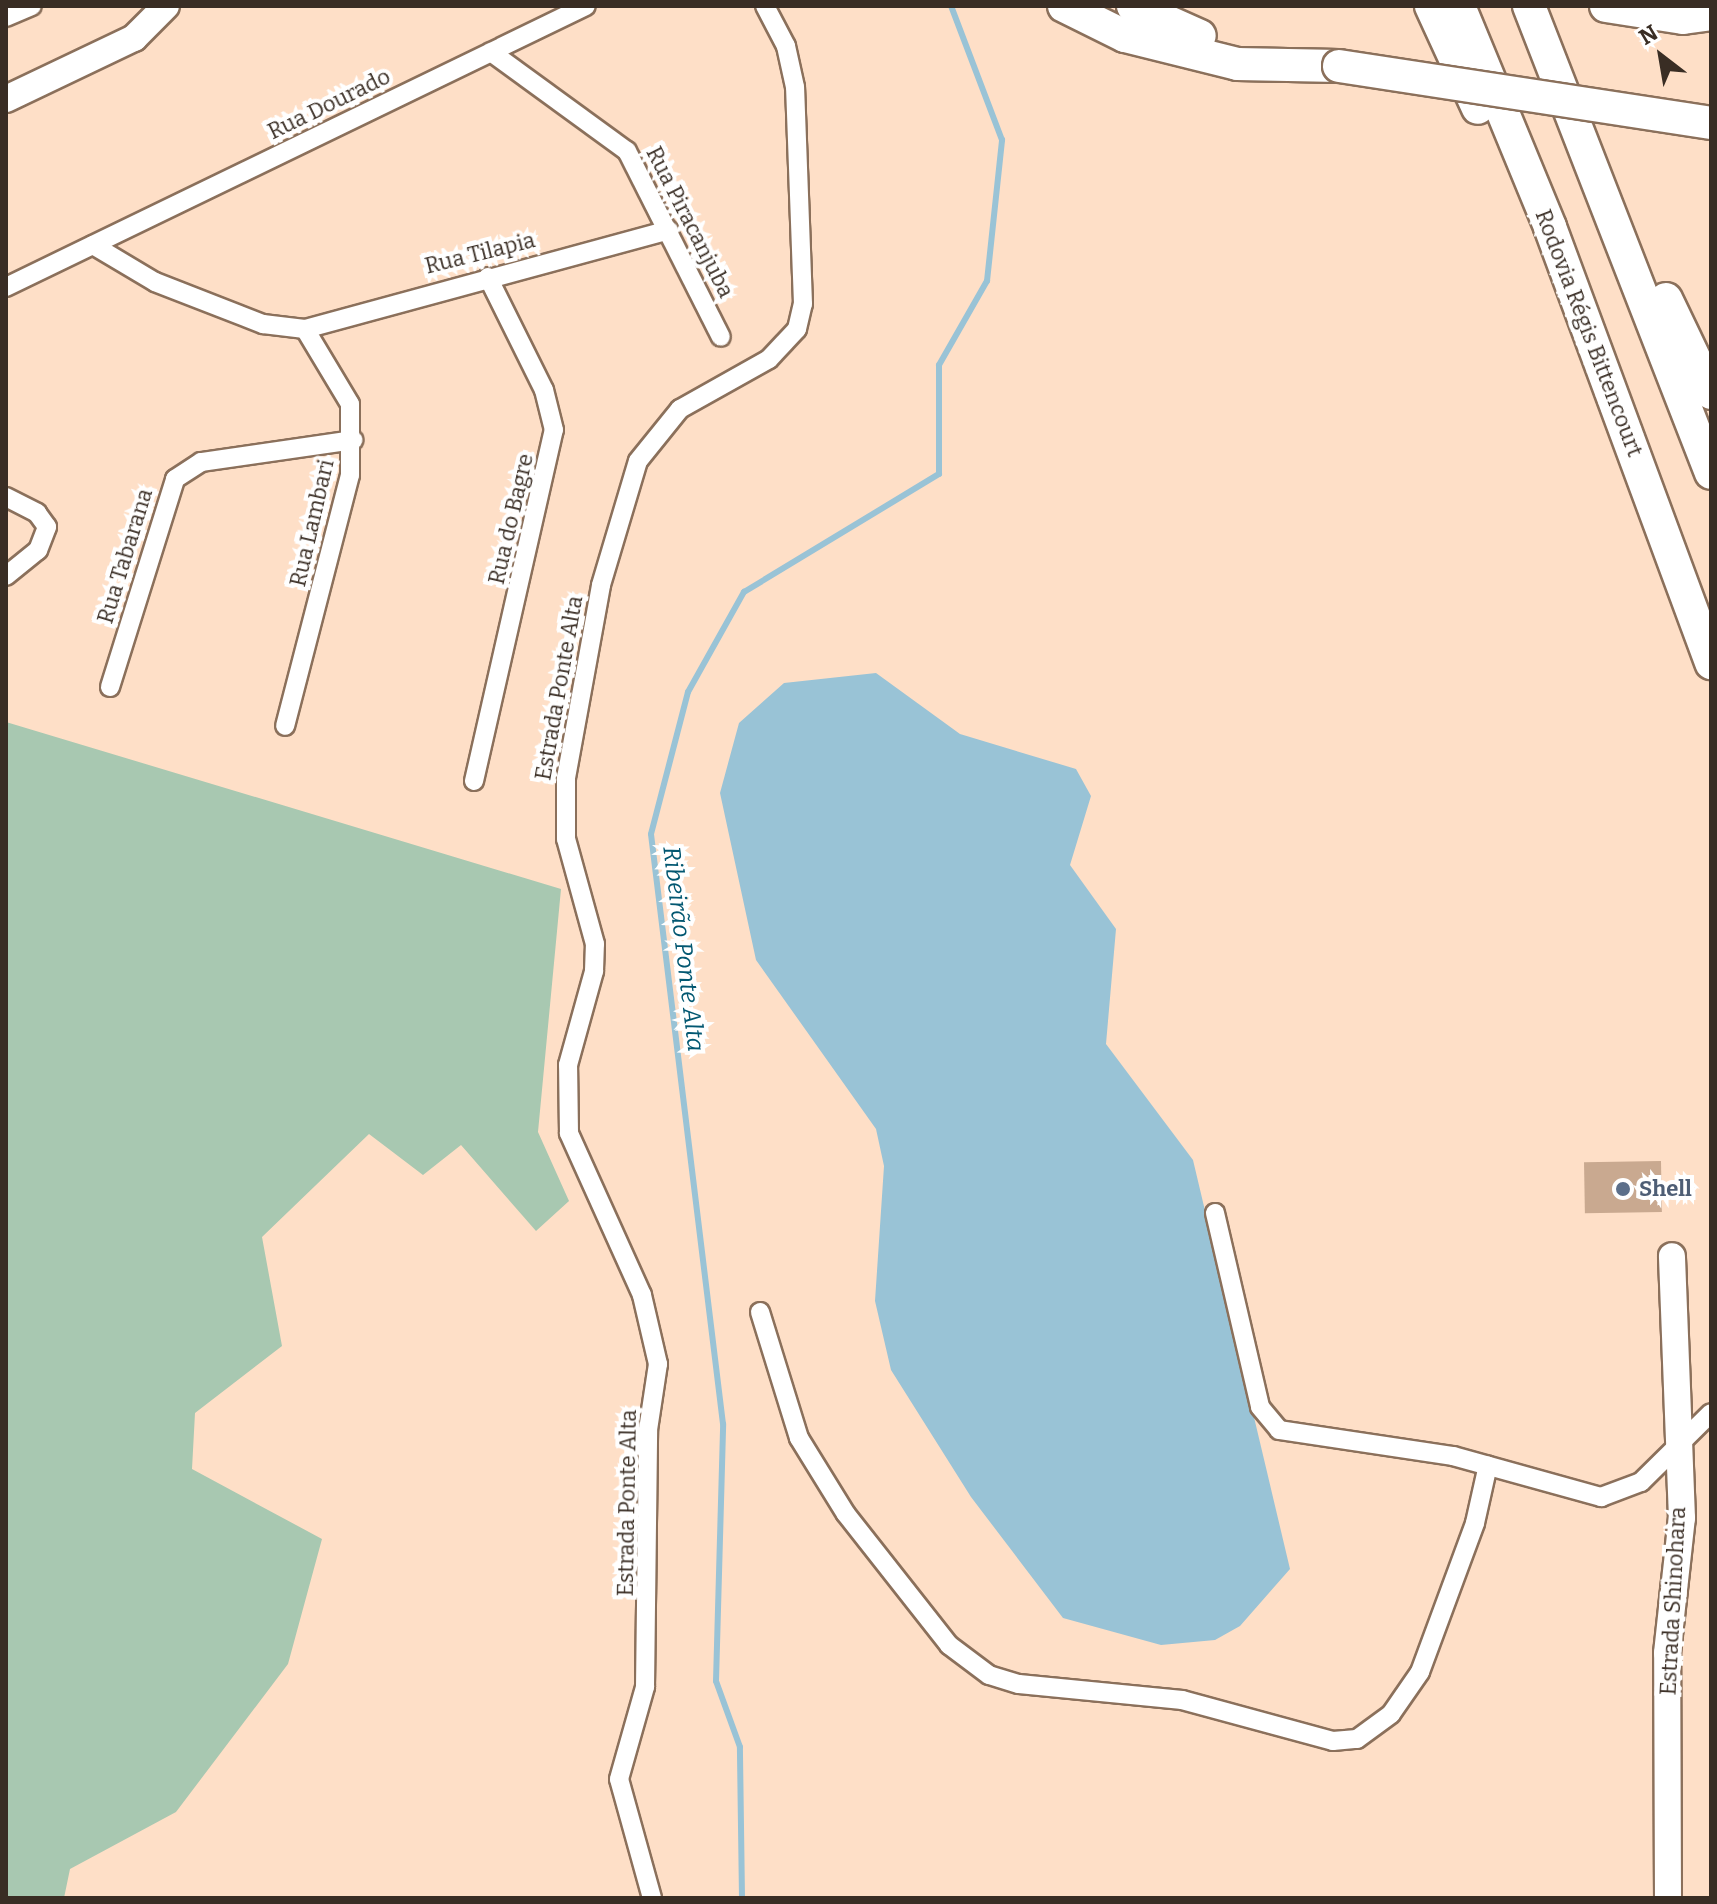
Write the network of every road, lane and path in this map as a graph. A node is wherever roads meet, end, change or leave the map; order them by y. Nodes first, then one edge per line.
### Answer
1 (32, 6) edge
2 (166, 6) edge
3 (586, 6) edge
4 (765, 6) edge
5 (1064, 6) edge
6 (1133, 6) edge
7 (1431, 6) edge
8 (1459, 6) edge
9 (1529, 6) edge
10 (1606, 6) edge
11 (1711, 14) edge
12 (6, 17) edge
13 (491, 52) junction
14 (1326, 64) junction
15 (6, 99) edge
16 (1570, 104) junction
17 (1711, 123) edge
18 (1524, 166) junction
19 (669, 230) junction
20 (93, 245) junction
21 (488, 277) junction
22 (6, 287) edge
23 (305, 329) junction
24 (721, 337) dead end
25 (1711, 393) edge
26 (353, 440) junction
27 (1711, 473) edge
28 (6, 497) edge
29 (6, 576) edge
30 (1711, 663) edge
31 (110, 687) dead end
32 (285, 726) dead end
33 (474, 781) dead end
34 (1215, 1213) dead end
35 (1672, 1256) dead end
36 (760, 1312) dead end
37 (1711, 1413) edge
38 (1674, 1446) junction
39 (1488, 1465) junction
40 (652, 1898) edge
41 (1668, 1898) edge

1 - 12 street
2 - 15 street
3 - 13 street, Rua Dourado
4 - 40 street, Estrada Ponte Alta
5 - 14 highway
6 - 14 highway
7 - 18 highway
8 - 18 highway, Rodovia Régis Bittencourt
9 - 16 highway
10 - 11 highway
13 - 19 street, Rua Piracanjuba
13 - 20 street, Rua Dourado
14 - 17 highway, bridge
16 - 25 highway
16 - 27 highway
18 - 30 highway, Rodovia Régis Bittencourt
19 - 21 street, Rua Tilapia
19 - 24 street, Rua Piracanjuba
20 - 22 street, Rua Dourado
20 - 23 street
21 - 23 street, Rua Tilapia
21 - 33 street, Rua do Bagre
23 - 26 street, Rua Lambari
26 - 31 street, Rua Tabarana
26 - 32 street, Rua Lambari
28 - 29 street
34 - 39 street
35 - 38 street, Estrada Shinohara
36 - 39 street
37 - 38 street
38 - 39 street
38 - 41 street, Estrada Shinohara

